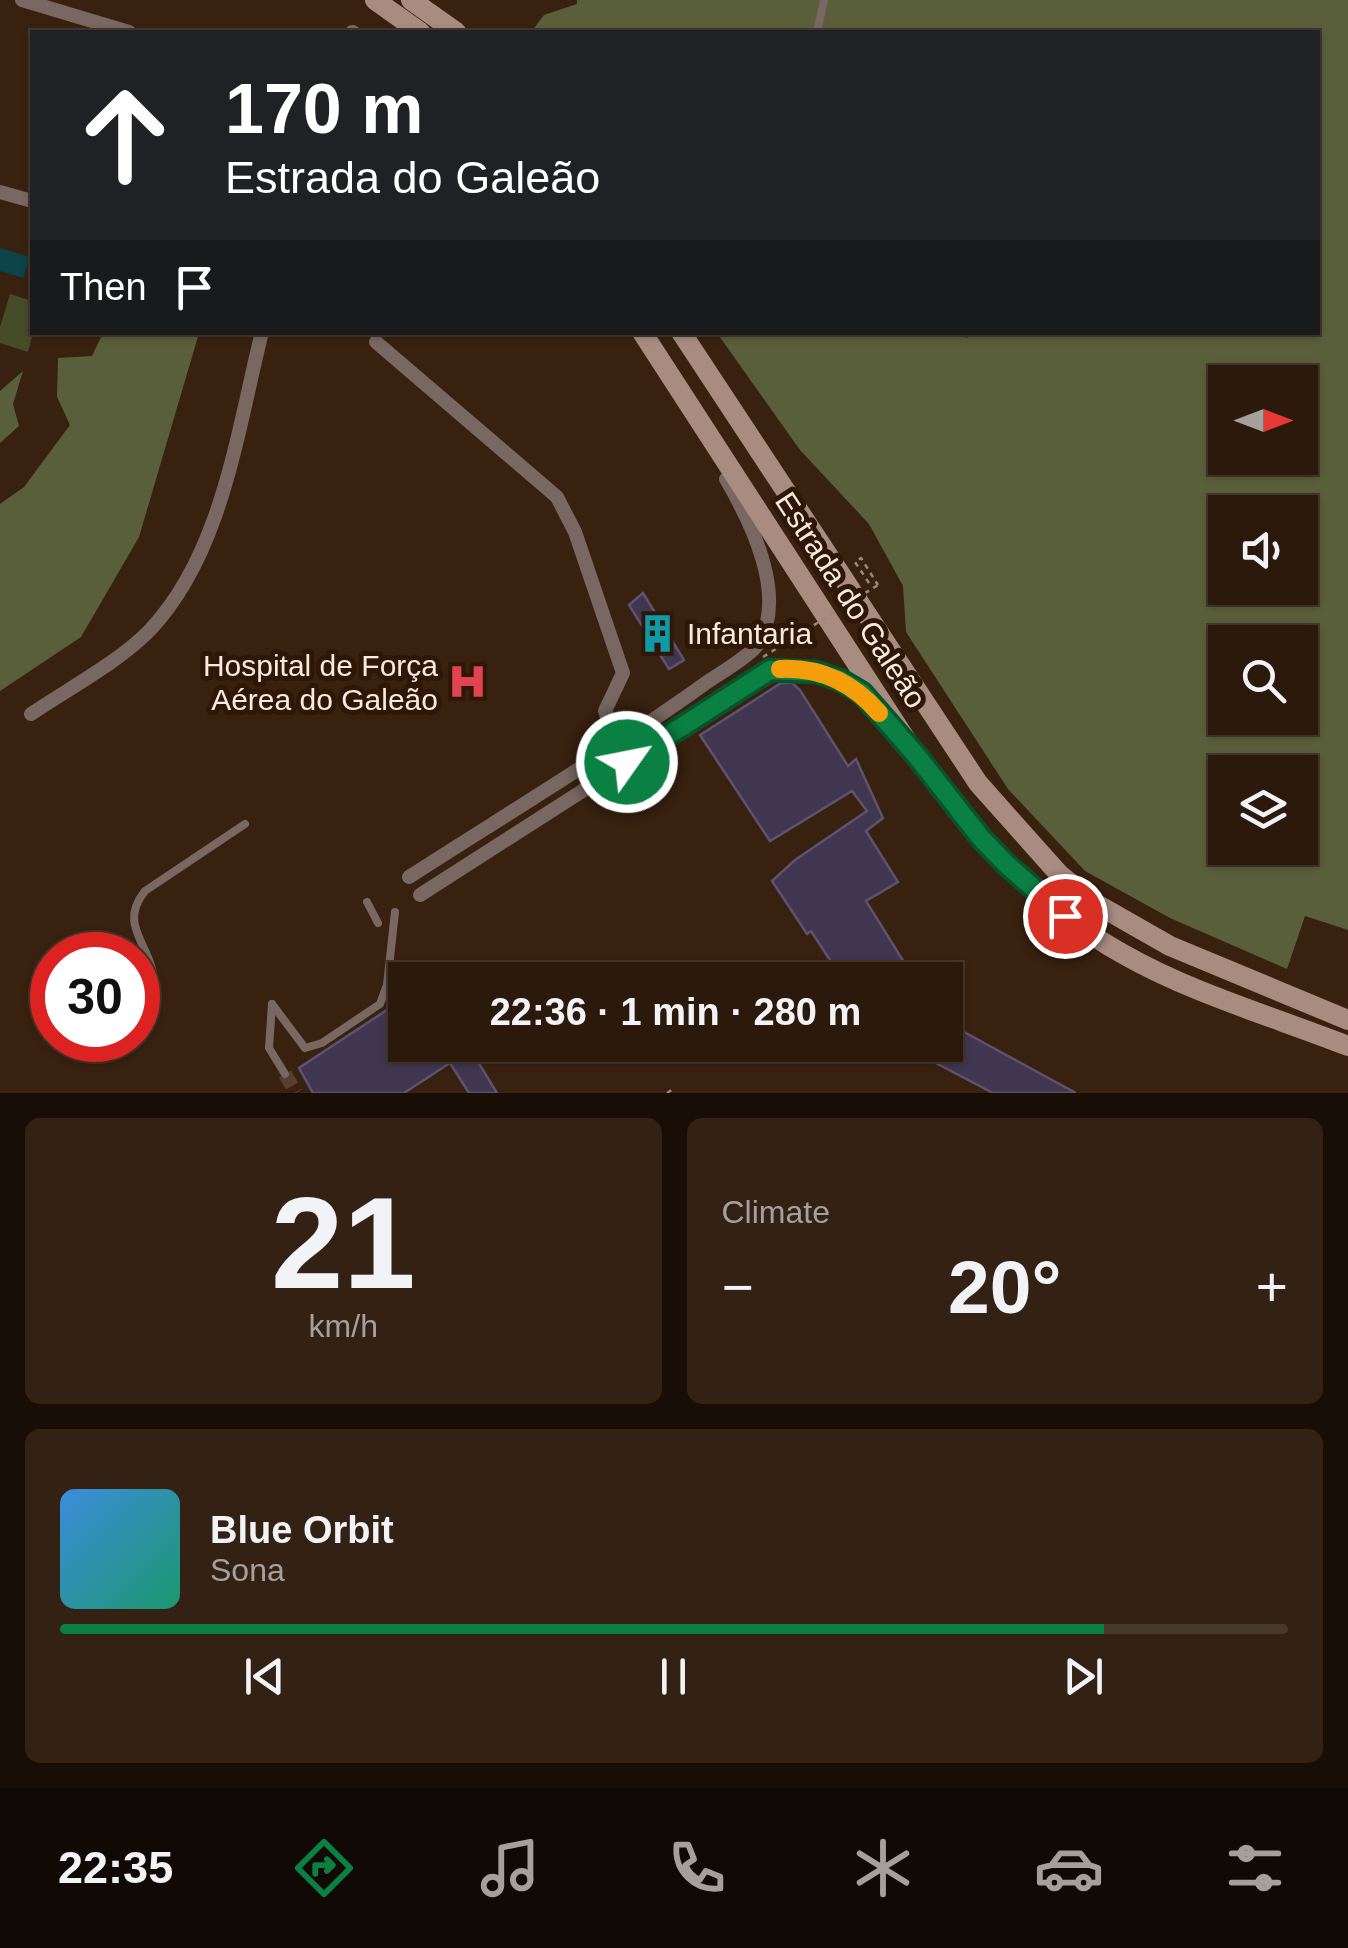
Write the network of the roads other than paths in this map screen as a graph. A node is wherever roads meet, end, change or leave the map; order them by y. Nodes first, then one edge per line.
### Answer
1 (22, 0) edge
2 (375, 0) edge
3 (410, 0) edge
4 (824, 0) edge
5 (123, 30) edge
6 (417, 30) edge
7 (453, 30) edge
8 (817, 30) edge
9 (0, 192) edge
10 (30, 200) edge
11 (261, 335) edge
12 (644, 335) edge
13 (683, 335) edge
14 (376, 342) dead end
15 (665, 369) junction
16 (31, 714) dead end
17 (616, 744) junction
18 (916, 755) junction
19 (246, 824) dead end
20 (409, 877) dead end
21 (420, 895) dead end
22 (368, 902) dead end
23 (395, 912) dead end
24 (378, 922) dead end
25 (137, 932) edge
26 (1348, 1020) edge
27 (1348, 1046) edge
28 (285, 1074) tunnel mouth

1 - 5 street
2 - 6 main road
3 - 7 main road
4 - 8 lane
9 - 10 street
11 - 16 street
12 - 15 main road, Estrada do Galeão
13 - 26 main road, Estrada do Galeão
14 - 17 street
15 - 17 street
15 - 18 main road, Estrada do Galeão
17 - 20 street
18 - 21 street
18 - 27 main road, Estrada do Galeão
19 - 25 lane
22 - 24 lane
23 - 28 lane

